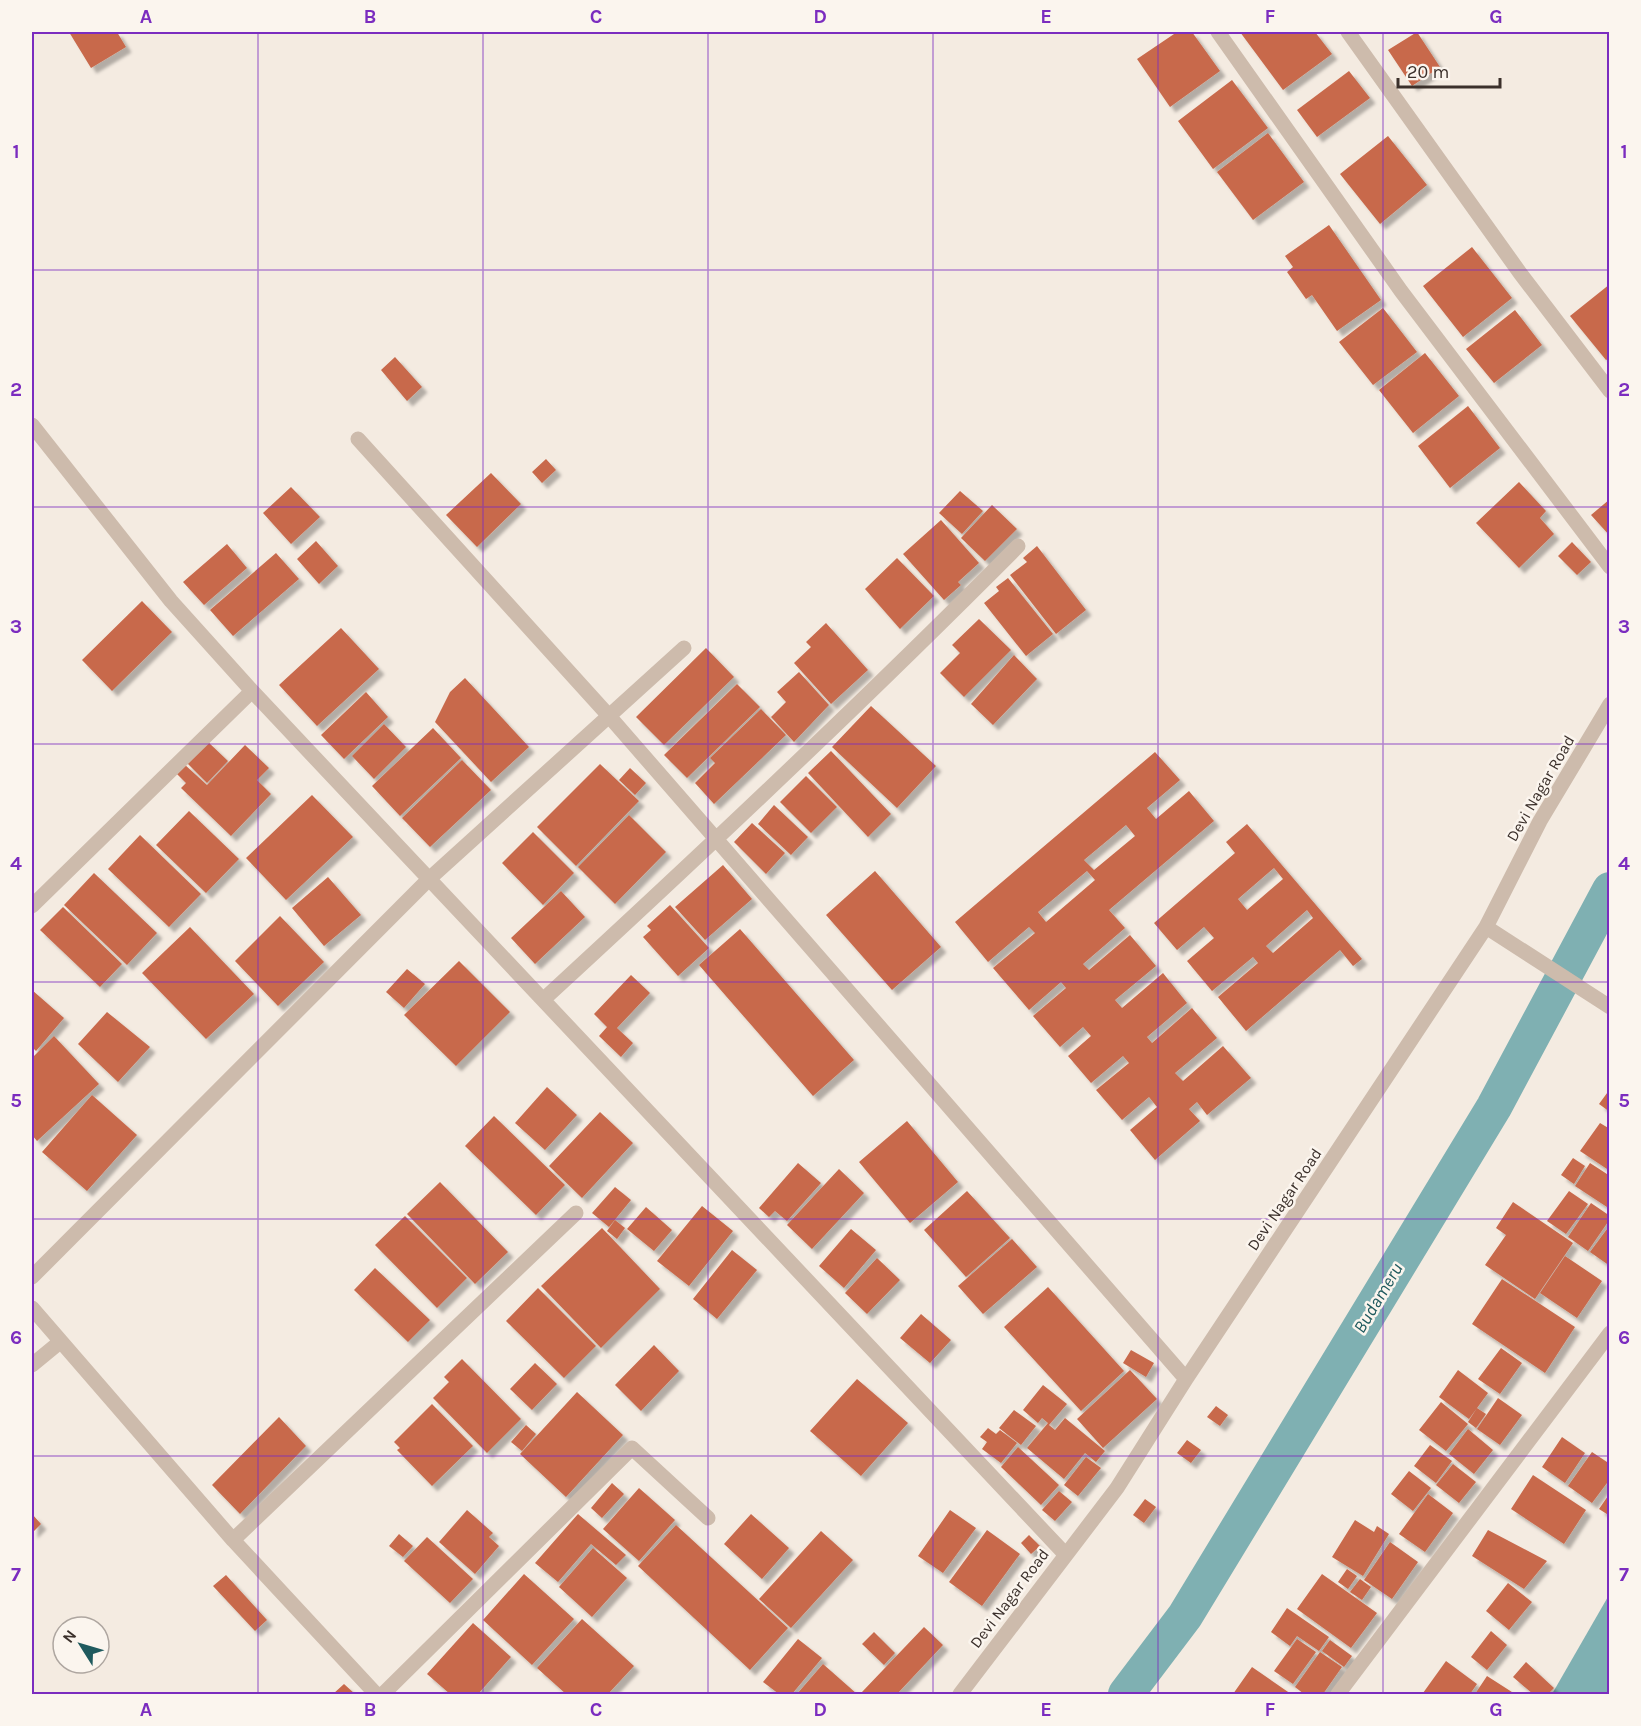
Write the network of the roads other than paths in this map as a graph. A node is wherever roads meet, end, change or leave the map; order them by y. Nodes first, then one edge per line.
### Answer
1 (1218, 32) edge
2 (1348, 32) edge
3 (1610, 391) edge
4 (32, 425) edge
5 (358, 439) dead end
6 (1018, 546) dead end
7 (1610, 567) edge
8 (684, 648) dead end
9 (252, 691) junction
10 (1610, 704) edge
11 (609, 716) junction
12 (717, 841) junction
13 (429, 879) junction
14 (32, 906) edge
15 (1486, 927) junction
16 (544, 999) junction
17 (1610, 1007) edge
18 (576, 1213) dead end
19 (32, 1277) edge
20 (32, 1308) edge
21 (1610, 1334) edge
22 (60, 1342) junction
23 (32, 1365) edge
24 (1186, 1379) junction
25 (708, 1518) dead end
26 (233, 1540) junction
27 (1065, 1554) junction
28 (376, 1695) edge
29 (383, 1695) edge
30 (960, 1695) edge
31 (1338, 1695) edge

1 - 7 street
2 - 3 street
4 - 9 street
5 - 11 street
6 - 12 street
8 - 11 street
9 - 13 street
9 - 14 street
10 - 15 street, Devi Nagar Road
11 - 12 street
11 - 13 street
12 - 16 street
12 - 24 street
13 - 16 street
13 - 19 street
15 - 17 street
15 - 24 street, Devi Nagar Road
16 - 27 street
18 - 26 street
20 - 22 street
21 - 31 street
22 - 23 street
22 - 26 street
24 - 27 street, Devi Nagar Road
25 - 29 street
26 - 28 street
27 - 30 street, Devi Nagar Road

